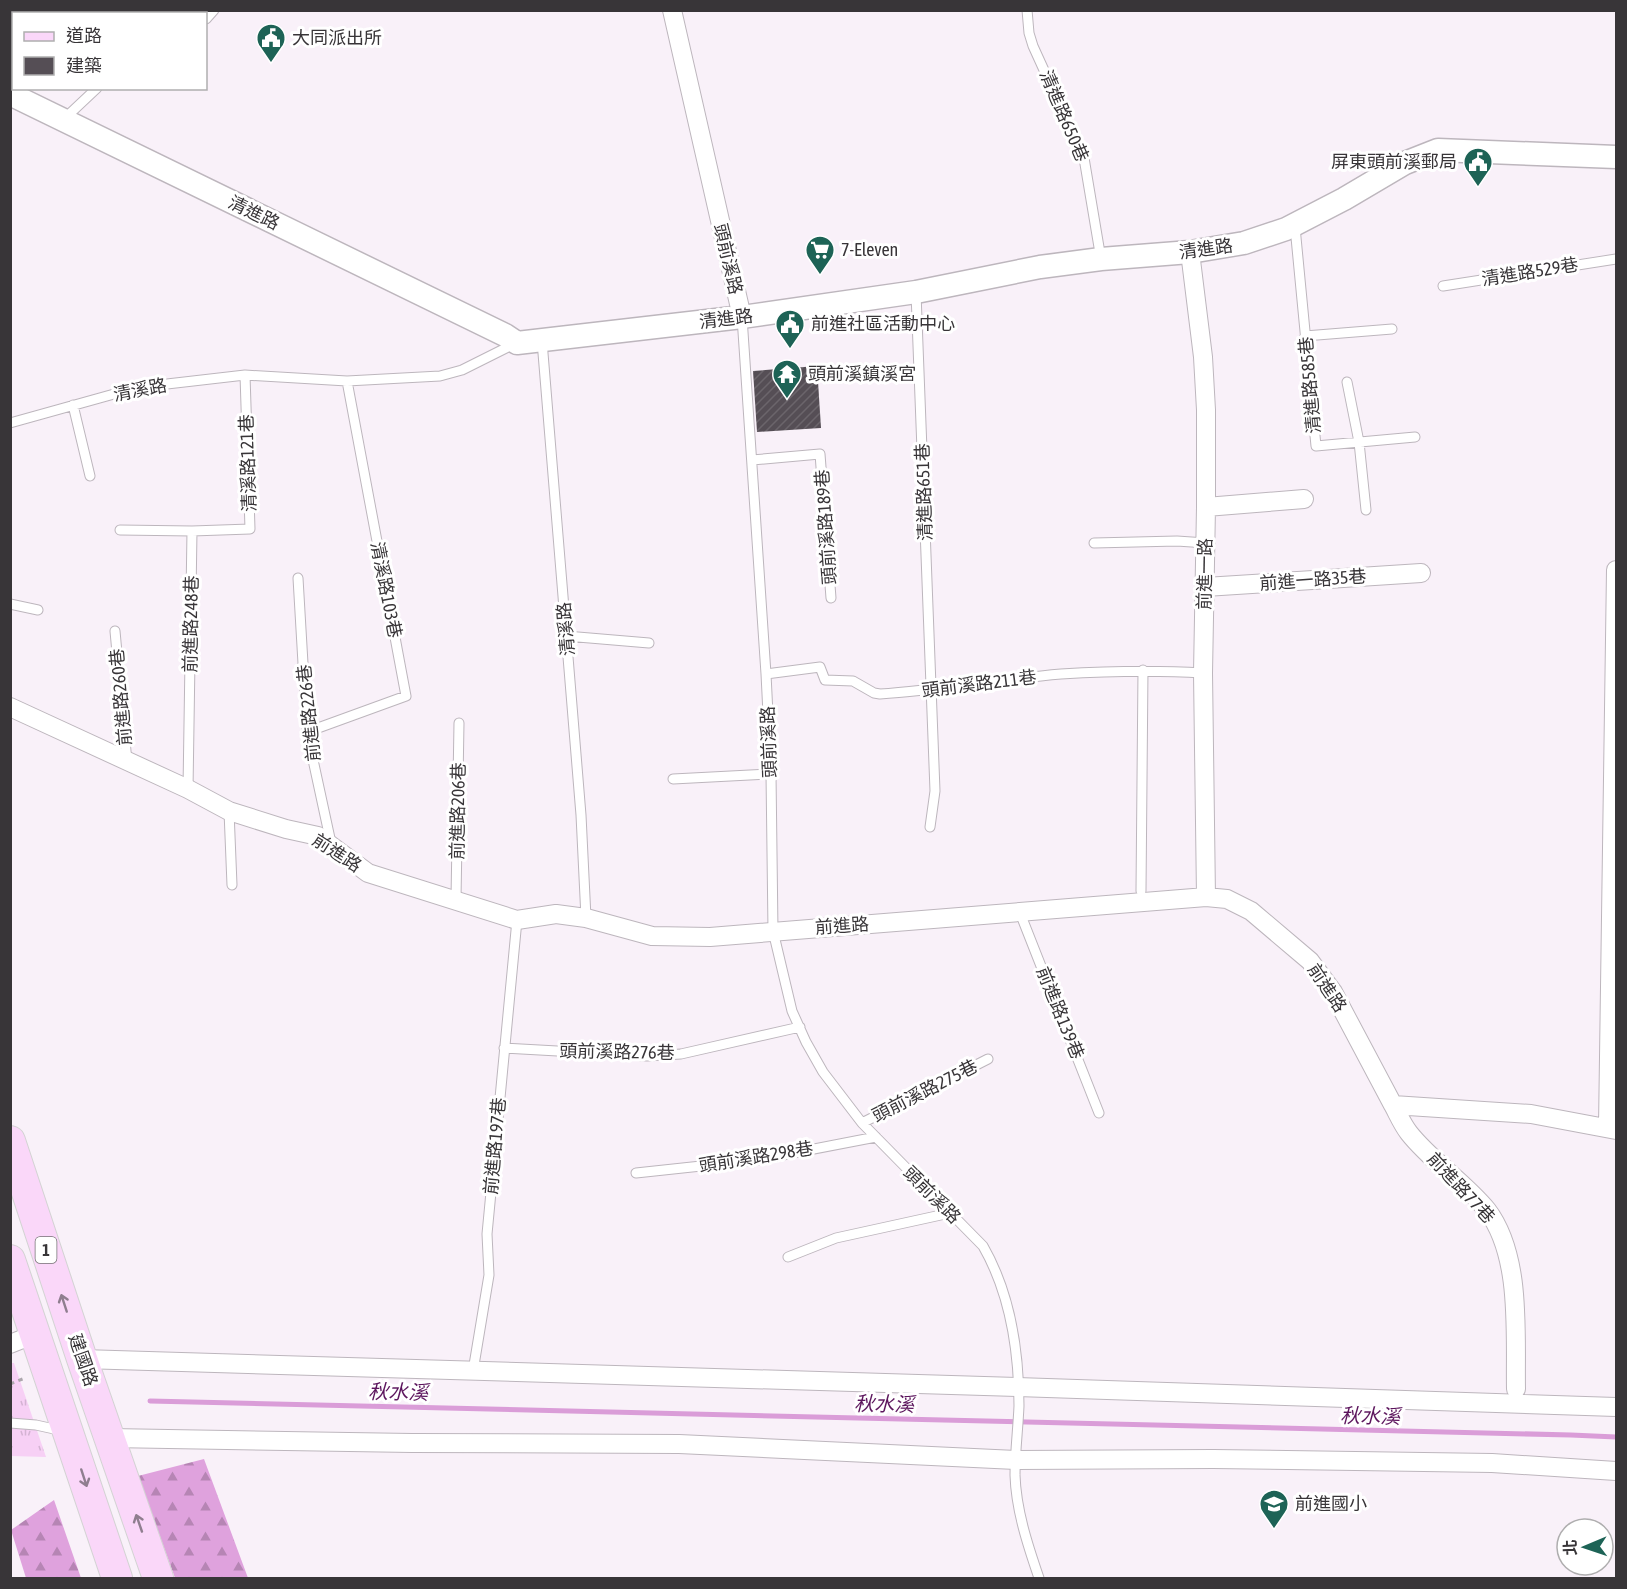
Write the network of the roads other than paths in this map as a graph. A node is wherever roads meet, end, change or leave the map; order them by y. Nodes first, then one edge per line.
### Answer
1 (672, 10) edge
2 (1027, 10) edge
3 (95, 90) edge
4 (10, 94) edge
5 (63, 120) junction
6 (1617, 157) edge
7 (1295, 224) junction
8 (1190, 252) junction
9 (1101, 259) junction
10 (1617, 259) edge
11 (1443, 286) dead end
12 (916, 292) junction
13 (742, 317) junction
14 (1392, 329) dead end
15 (1305, 336) junction
16 (542, 341) junction
17 (517, 343) junction
18 (245, 375) junction
19 (347, 381) junction
20 (1347, 382) dead end
21 (74, 405) junction
22 (10, 423) edge
23 (1415, 437) dead end
24 (1359, 442) junction
25 (752, 460) junction
26 (90, 476) dead end
27 (1304, 499) dead end
28 (1206, 507) junction
29 (1366, 510) dead end
30 (120, 530) dead end
31 (192, 531) junction
32 (1094, 543) dead end
33 (1206, 543) junction
34 (1617, 570) edge
35 (1421, 573) dead end
36 (298, 578) dead end
37 (1205, 587) junction
38 (831, 598) dead end
39 (10, 604) edge
40 (38, 610) dead end
41 (115, 631) dead end
42 (566, 636) junction
43 (649, 643) dead end
44 (1143, 670) junction
45 (1203, 673) junction
46 (766, 674) junction
47 (932, 691) junction
48 (10, 707) edge
49 (459, 723) dead end
50 (307, 732) junction
51 (127, 762) junction
52 (771, 774) junction
53 (673, 779) dead end
54 (188, 789) junction
55 (229, 811) junction
56 (930, 827) dead end
57 (332, 845) junction
58 (232, 885) dead end
59 (1141, 891) dead end
60 (1206, 897) junction
61 (456, 899) junction
62 (1020, 913) junction
63 (586, 918) junction
64 (517, 920) junction
65 (773, 931) junction
66 (800, 1027) junction
67 (504, 1047) junction
68 (988, 1059) dead end
69 (1393, 1105) junction
70 (1099, 1113) dead end
71 (862, 1123) junction
72 (1612, 1129) edge
73 (876, 1137) junction
74 (10, 1141) edge
75 (636, 1173) dead end
76 (950, 1213) junction
77 (788, 1257) dead end
78 (10, 1260) edge
79 (23, 1339) edge
80 (82, 1359) junction
81 (473, 1371) junction
82 (1516, 1389) dead end
83 (1018, 1396) junction
84 (1617, 1407) edge
85 (10, 1423) edge
86 (68, 1432) junction
87 (110, 1438) junction
88 (1016, 1463) junction
89 (1617, 1471) edge
90 (117, 1578) edge
91 (158, 1578) edge
92 (1038, 1578) edge

1 - 13 street, 頭前溪路
2 - 9 lane, 清進路650巷
3 - 5 lane
4 - 5 street, 清進路
5 - 17 street, 清進路
6 - 7 street, 清進路
7 - 8 street, 清進路
7 - 15 lane, 清進路585巷
8 - 9 street, 清進路
8 - 28 street, 前進一路
9 - 12 street, 清進路
10 - 11 lane, 清進路529巷
12 - 13 street, 清進路
12 - 47 lane, 清進路651巷
13 - 16 street, 清進路
13 - 25 lane, 頭前溪路
14 - 15 lane
15 - 24 lane, 清進路585巷
16 - 17 street, 清進路
16 - 42 lane, 清溪路
17 - 19 lane, 清溪路
18 - 19 lane, 清溪路
18 - 21 lane, 清溪路
18 - 31 lane, 清溪路121巷
19 - 50 lane, 清溪路103巷
20 - 24 lane
21 - 22 lane, 清溪路
21 - 26 lane
23 - 24 lane, 清進路585巷
24 - 29 lane
25 - 38 lane, 頭前溪路189巷
25 - 46 lane, 頭前溪路
27 - 28 street
28 - 33 street, 前進一路
30 - 31 lane
31 - 54 lane, 前進路248巷
32 - 33 lane
33 - 37 street, 前進一路
34 - 72 street
35 - 37 street, 前進一路35巷
36 - 50 lane, 前進路226巷
37 - 45 street, 前進一路
39 - 40 lane
41 - 51 lane, 前進路260巷
42 - 43 lane
42 - 63 lane, 清溪路
44 - 45 lane, 頭前溪路211巷
44 - 47 lane, 頭前溪路211巷
44 - 59 lane
45 - 60 street, 前進一路
46 - 47 lane, 頭前溪路211巷
46 - 52 lane, 頭前溪路
47 - 56 lane, 清進路651巷
48 - 51 street, 前進路
49 - 61 lane, 前進路206巷
50 - 57 lane, 前進路226巷
51 - 54 street, 前進路
52 - 53 lane
52 - 65 lane, 頭前溪路
54 - 55 street, 前進路
55 - 57 street, 前進路
55 - 58 lane
57 - 61 street, 前進路
60 - 62 street, 前進路
60 - 69 street, 前進路
61 - 64 street, 前進路
62 - 65 street, 前進路
62 - 70 lane, 前進路139巷
63 - 64 street, 前進路
63 - 65 street, 前進路
64 - 67 lane, 前進路197巷
65 - 66 lane, 頭前溪路
66 - 67 lane, 頭前溪路276巷
66 - 71 lane, 頭前溪路
67 - 81 lane, 前進路197巷
68 - 71 lane, 頭前溪路275巷
69 - 72 street
69 - 82 street, 前進路77巷
71 - 73 lane, 頭前溪路
73 - 75 lane, 頭前溪路298巷
73 - 76 lane, 頭前溪路
80 -> 74 main road, 建國路 / 1
76 - 77 lane
76 - 83 lane, 頭前溪路
78 - 79 main road, 建國路 / 1
79 - 86 main road, 建國路 / 1
80 - 81 street
80 - 87 main road, 建國路 / 1
81 - 83 street
83 - 84 street
83 - 88 lane, 頭前溪路
85 - 86 lane
86 -> 90 main road, 建國路 / 1
87 - 88 street
91 -> 87 main road, 建國路 / 1
88 - 89 street
88 - 92 lane

